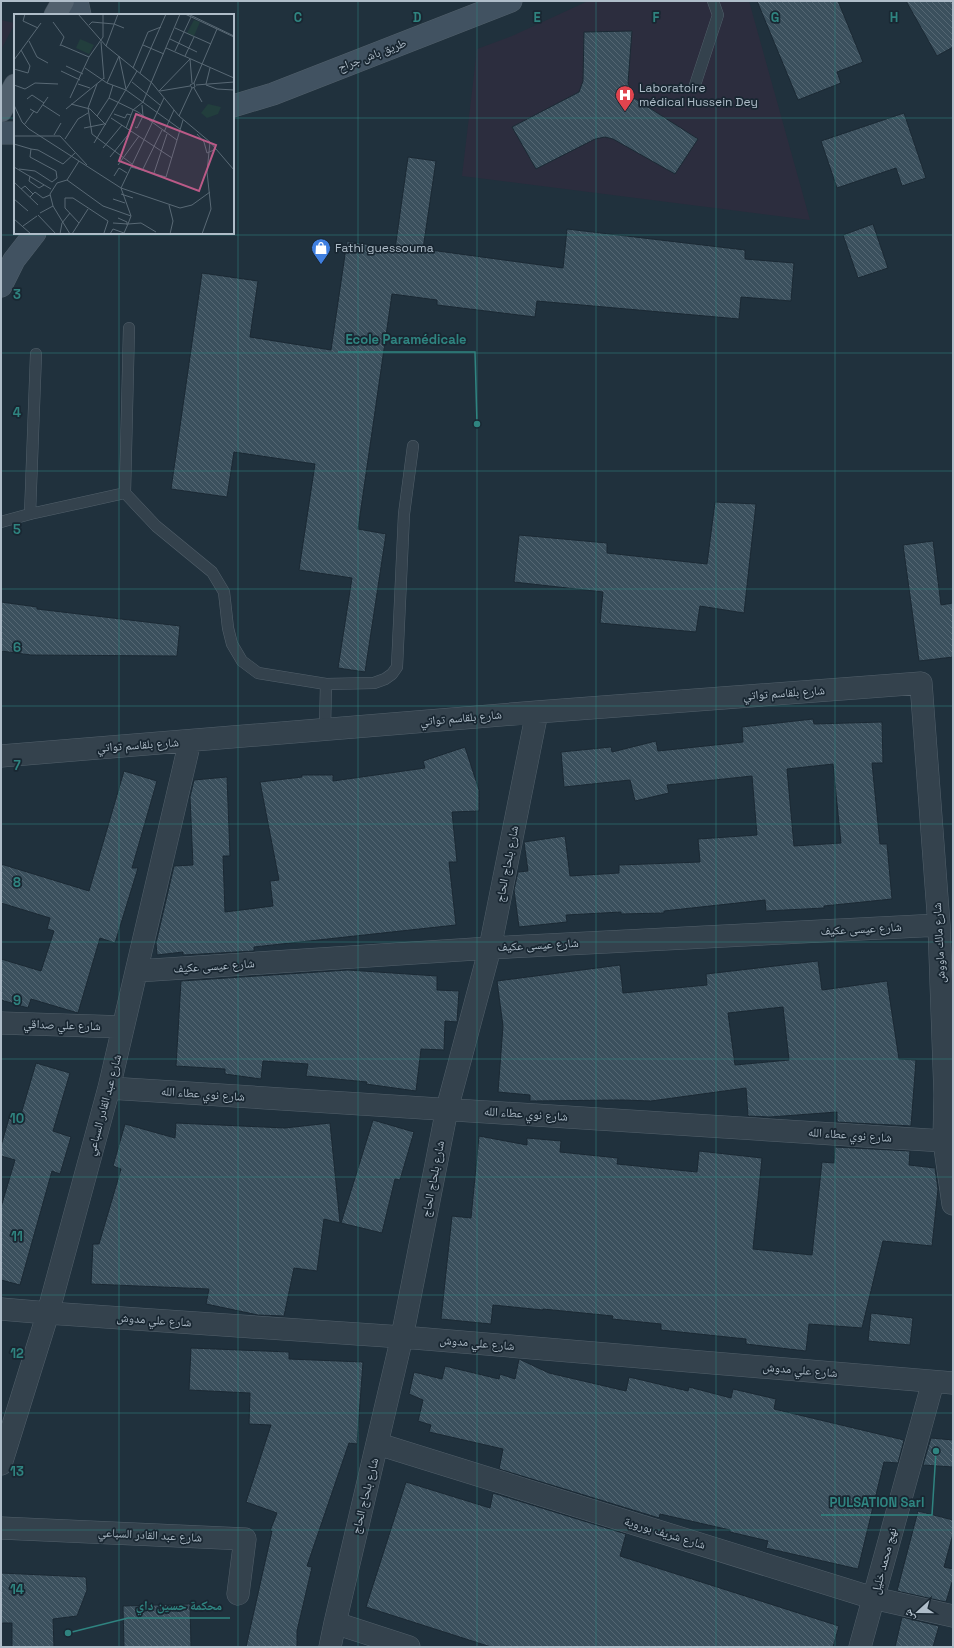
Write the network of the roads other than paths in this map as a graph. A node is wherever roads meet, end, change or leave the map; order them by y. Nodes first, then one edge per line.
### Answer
1 (63, 1) edge
2 (77, 1) edge
3 (511, 1) edge
4 (713, 1) edge
5 (56, 14) edge
6 (80, 14) edge
7 (695, 85) dead end
8 (14, 87) edge
9 (234, 106) edge
10 (1, 111) edge
11 (1, 133) edge
12 (14, 133) edge
13 (34, 234) edge
14 (1, 286) edge
15 (129, 328) dead end
16 (36, 354) dead end
17 (413, 446) dead end
18 (125, 493) junction
19 (30, 514) junction
20 (1, 522) edge
21 (921, 683) joint
22 (326, 684) junction
23 (537, 712) junction
24 (325, 729) junction
25 (190, 741) junction
26 (1, 756) edge
27 (939, 925) junction
28 (490, 948) junction
29 (137, 971) junction
30 (1, 1023) edge
31 (123, 1027) junction
32 (109, 1088) junction
33 (447, 1109) junction
34 (944, 1141) junction
35 (953, 1204) edge
36 (1, 1309) edge
37 (48, 1313) junction
38 (402, 1337) junction
39 (943, 1383) edge
40 (378, 1444) junction
41 (1, 1464) edge
42 (1, 1528) edge
43 (238, 1594) dead end
44 (873, 1598) junction
45 (953, 1616) edge
46 (334, 1623) junction
47 (330, 1647) edge
48 (409, 1647) edge
49 (860, 1647) edge

1 - 5 main road
2 - 6 main road
3 - 9 main road, طريق باش جراح
4 - 7 lane
8 - 10 main road
11 - 12 main road
13 - 14 main road
15 - 18 lane
16 - 19 lane
17 - 22 lane
18 - 19 lane
18 - 22 lane
19 - 20 lane
21 - 23 street, شارع بلقاسم تواتي
21 - 27 street, شارع مالك ماووش
22 - 24 lane
23 - 24 street, شارع بلقاسم تواتي
23 - 28 street, شارع بلحاج الحاج
24 - 25 street, شارع بلقاسم تواتي
25 - 26 street, شارع بلقاسم تواتي
25 - 29 street, شارع عبد القادر السباعي
27 - 28 street, شارع عيسى عكيف
27 - 34 street, شارع مالك ماووش
28 - 29 street, شارع عيسى عكيف
28 - 33 street, شارع بلحاج الحاج
29 - 31 street, شارع عبد القادر السباعي
30 - 31 street, شارع علي صداقي
31 - 32 street, شارع عبد القادر السباعي
32 - 33 street, شارع نوي عطاء الله
32 - 37 street, شارع عبد القادر السباعي
33 - 34 street, شارع نوي عطاء الله
33 - 38 street, شارع بلحاج الحاج
34 - 35 street, شارع مالك ماووش
36 - 37 street, شارع علي مدوش
37 - 38 street, شارع علي مدوش
37 - 41 street, شارع عبد القادر السباعي
38 - 39 street, شارع علي مدوش
38 - 40 street, شارع بلحاج الحاج
39 - 44 street, نهج محمد خليل
40 - 44 street, شارع شريف بوروية
40 - 46 street, شارع بلحاج الحاج
42 - 43 street, شارع عبد القادر السباعي
44 - 45 street, شارع شريف بوروية
44 - 49 street, نهج محمد خليل
46 - 47 street, شارع بلحاج الحاج
46 - 48 street

